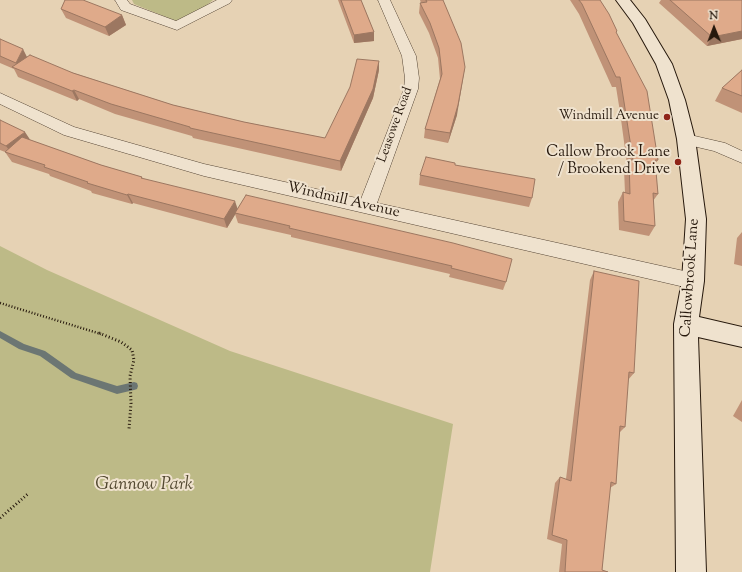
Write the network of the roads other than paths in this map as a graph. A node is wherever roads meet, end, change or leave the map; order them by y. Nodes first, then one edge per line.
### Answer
1 (122, 0) edge
2 (226, 0) edge
3 (384, 0) edge
4 (623, 0) edge
5 (0, 98) edge
6 (686, 139) junction
7 (742, 157) edge
8 (367, 206) junction
9 (693, 281) junction
10 (686, 324) junction
11 (742, 337) edge
12 (691, 572) edge

1 - 2 street
3 - 8 street, Leasowe Road
4 - 6 street, Callowbrook Lane
5 - 8 street, Windmill Avenue
6 - 7 street
6 - 9 street, Callowbrook Lane
8 - 9 street, Windmill Avenue
9 - 10 street, Callowbrook Lane
10 - 11 street
10 - 12 street, Callowbrook Lane

